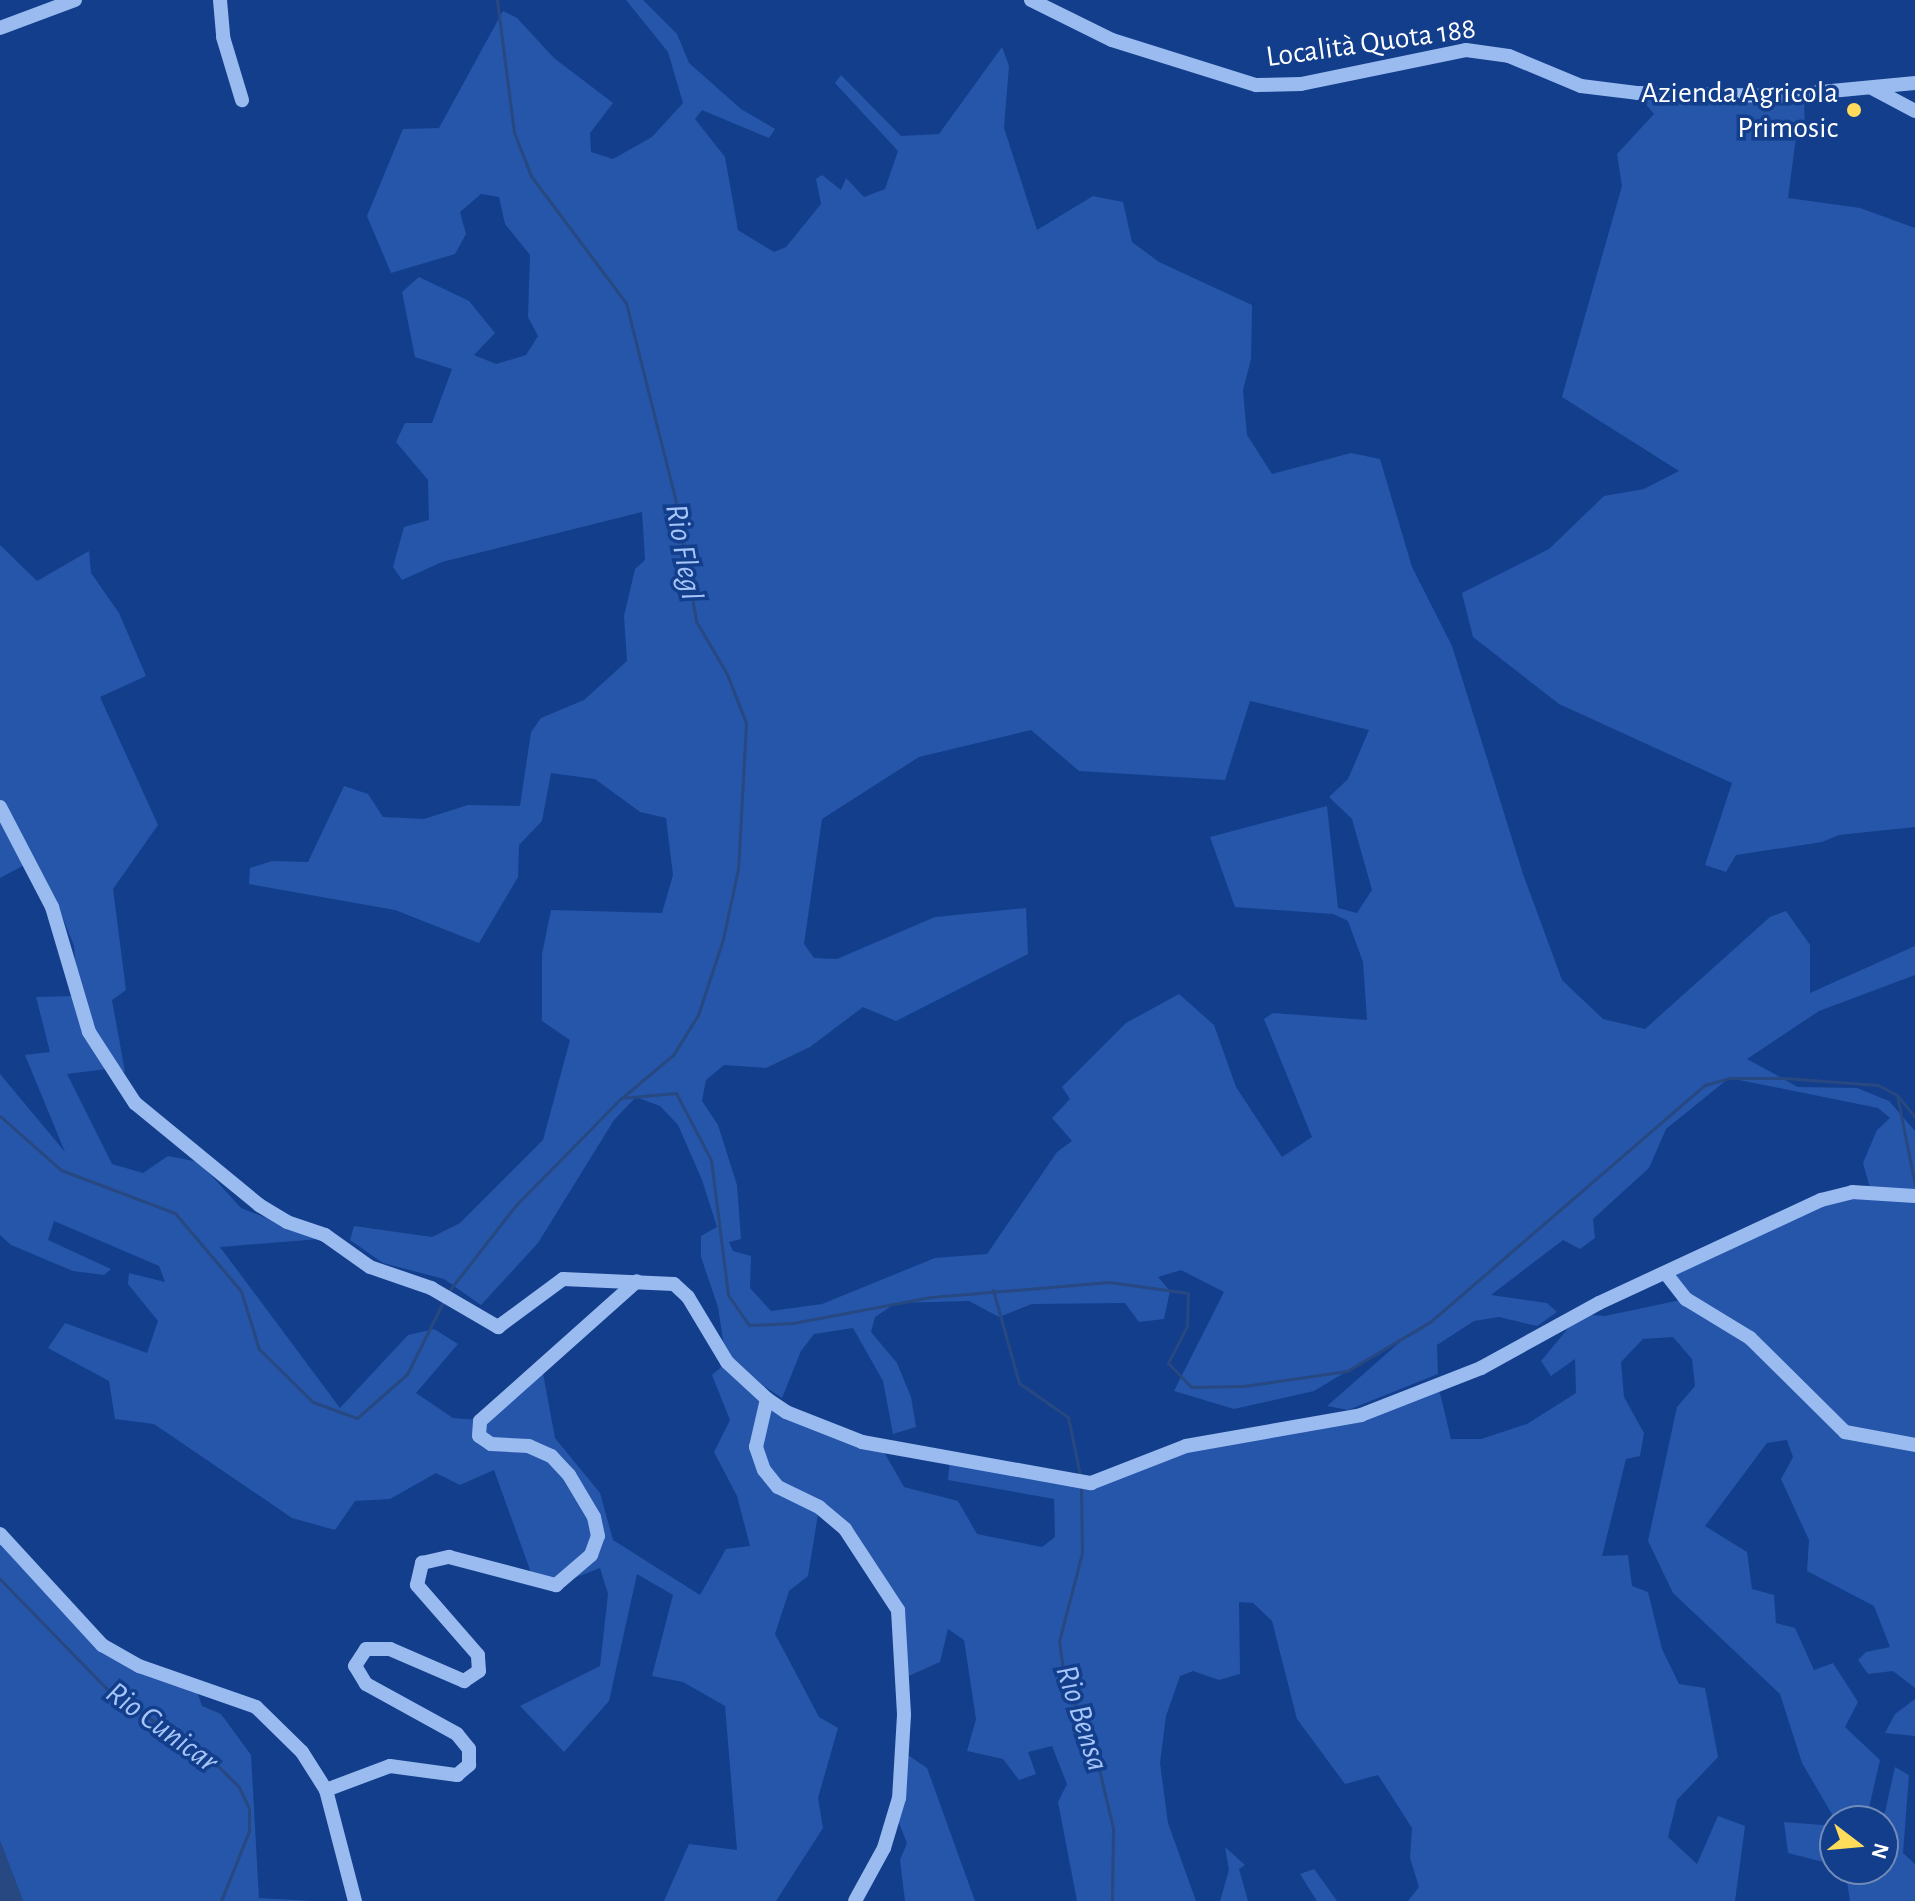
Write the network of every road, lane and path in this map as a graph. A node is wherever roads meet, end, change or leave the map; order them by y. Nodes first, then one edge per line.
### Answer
1 (75, 0) edge
2 (220, 0) edge
3 (1031, 0) edge
4 (0, 28) edge
5 (1915, 83) edge
6 (1871, 88) junction
7 (242, 100) dead end
8 (1915, 111) edge
9 (0, 807) edge
10 (1915, 1196) edge
11 (1667, 1275) junction
12 (637, 1281) junction
13 (767, 1399) junction
14 (1915, 1445) edge
15 (0, 1534) edge
16 (326, 1790) junction
17 (355, 1901) edge
18 (855, 1901) edge

1 - 4 street
2 - 7 street
3 - 6 street, Località Quota 188
5 - 6 street, Località Quota 188
6 - 8 street
9 - 12 street
10 - 11 street
11 - 13 street
11 - 14 street
12 - 13 street
12 - 16 street
13 - 18 street
15 - 16 street
16 - 17 street

